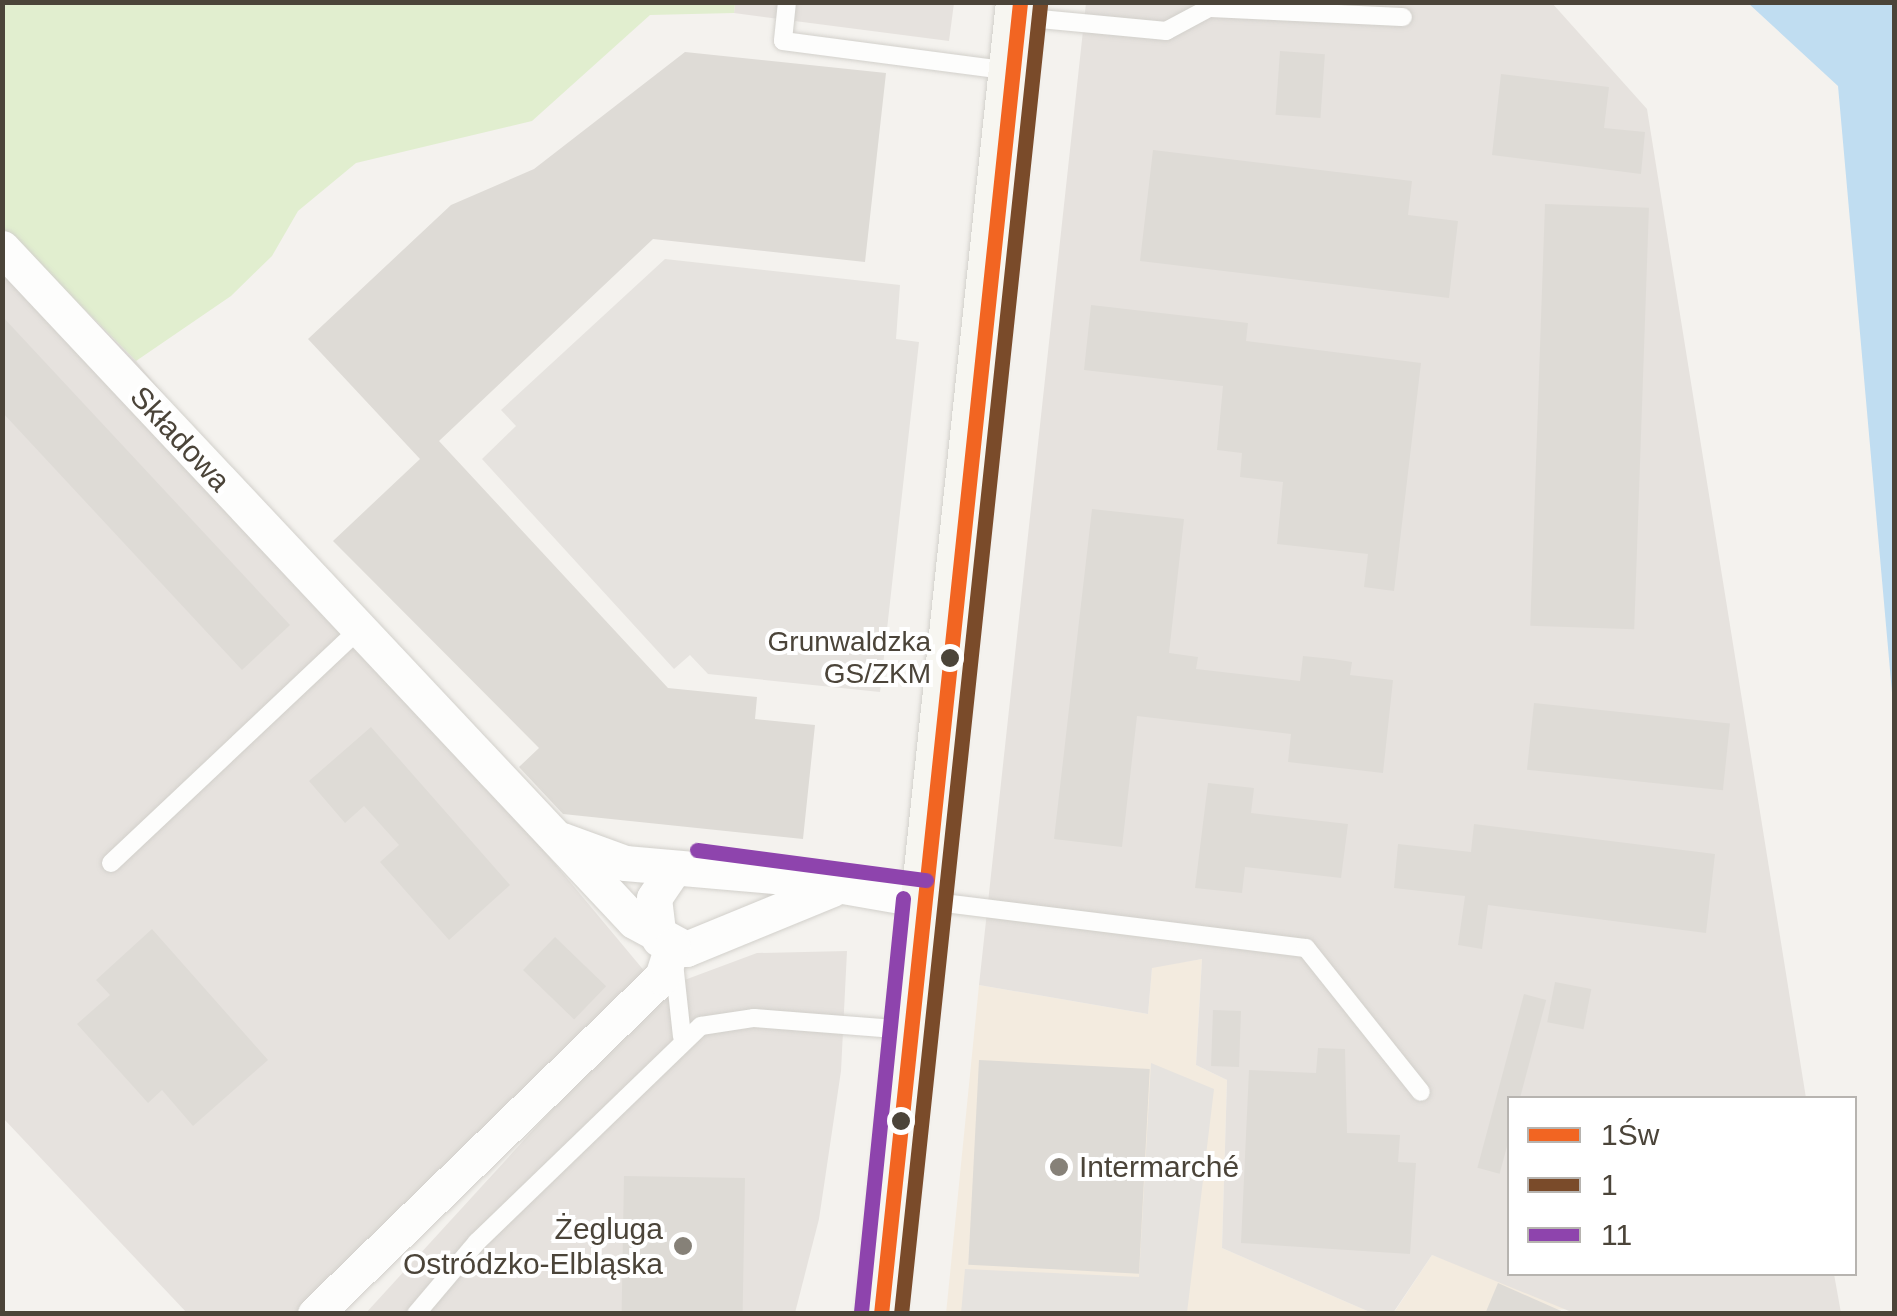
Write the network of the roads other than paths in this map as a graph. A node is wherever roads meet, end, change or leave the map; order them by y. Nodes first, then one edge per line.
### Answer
1 (787, 2) edge
2 (1020, 10) edge
3 (1404, 17) dead end
4 (1012, 71) junction
5 (2, 248) edge
6 (359, 628) junction
7 (548, 832) junction
8 (111, 864) dead end
9 (674, 868) junction
10 (718, 872) junction
11 (832, 889) junction
12 (922, 900) junction
13 (727, 934) junction
14 (666, 943) junction
15 (908, 1030) junction
16 (682, 1037) junction
17 (1421, 1092) dead end
18 (314, 1314) edge
19 (416, 1314) edge
20 (881, 1314) edge

1 - 4 lane
2 - 3 lane
2 - 4 main road
4 - 12 main road
5 - 6 street, Składowa
6 - 7 street, Składowa
6 - 8 lane
7 - 9 street, Składowa
7 - 14 street, Składowa
9 - 10 street, Składowa
9 - 14 street
10 - 11 street, Składowa
10 - 13 street
11 - 12 street, Składowa
11 - 13 street
12 - 15 main road
12 - 17 lane
13 - 14 street
14 - 16 lane
14 - 18 street
15 - 16 lane
15 - 20 main road
16 - 19 lane

